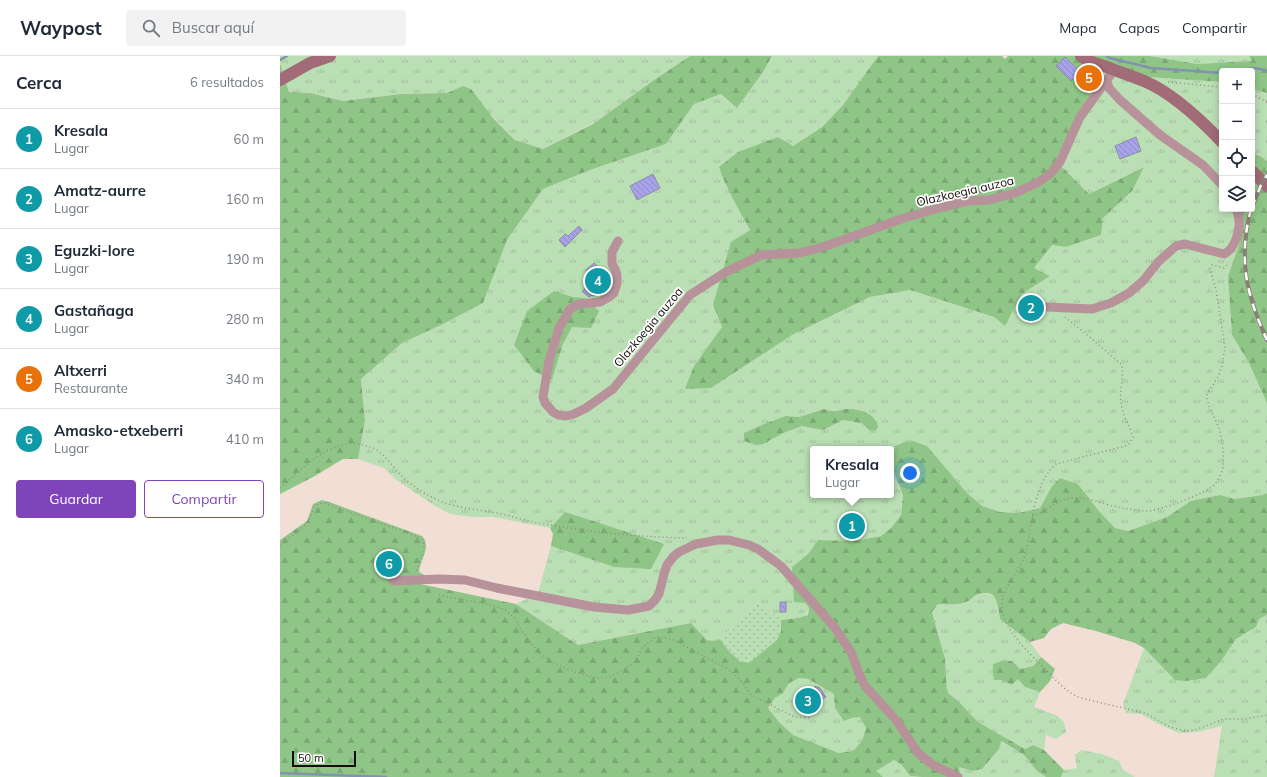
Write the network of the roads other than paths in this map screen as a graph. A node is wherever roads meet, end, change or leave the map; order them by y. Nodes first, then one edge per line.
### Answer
1 (330, 56) edge
2 (1081, 56) edge
3 (1114, 70) junction
4 (280, 80) edge
5 (1107, 81) junction
6 (1220, 140) edge
7 (1255, 174) edge
8 (1219, 182) edge
9 (1267, 186) edge
10 (1237, 212) edge
11 (618, 241) dead end
12 (1047, 307) dead end
13 (393, 581) dead end
14 (958, 777) edge

1 - 4 street
2 - 3 street
3 - 5 street, Olazkoegia auzoa
3 - 6 street
5 - 8 street
5 - 11 street, Olazkoegia auzoa
7 - 9 street
10 - 12 street
13 - 14 street

